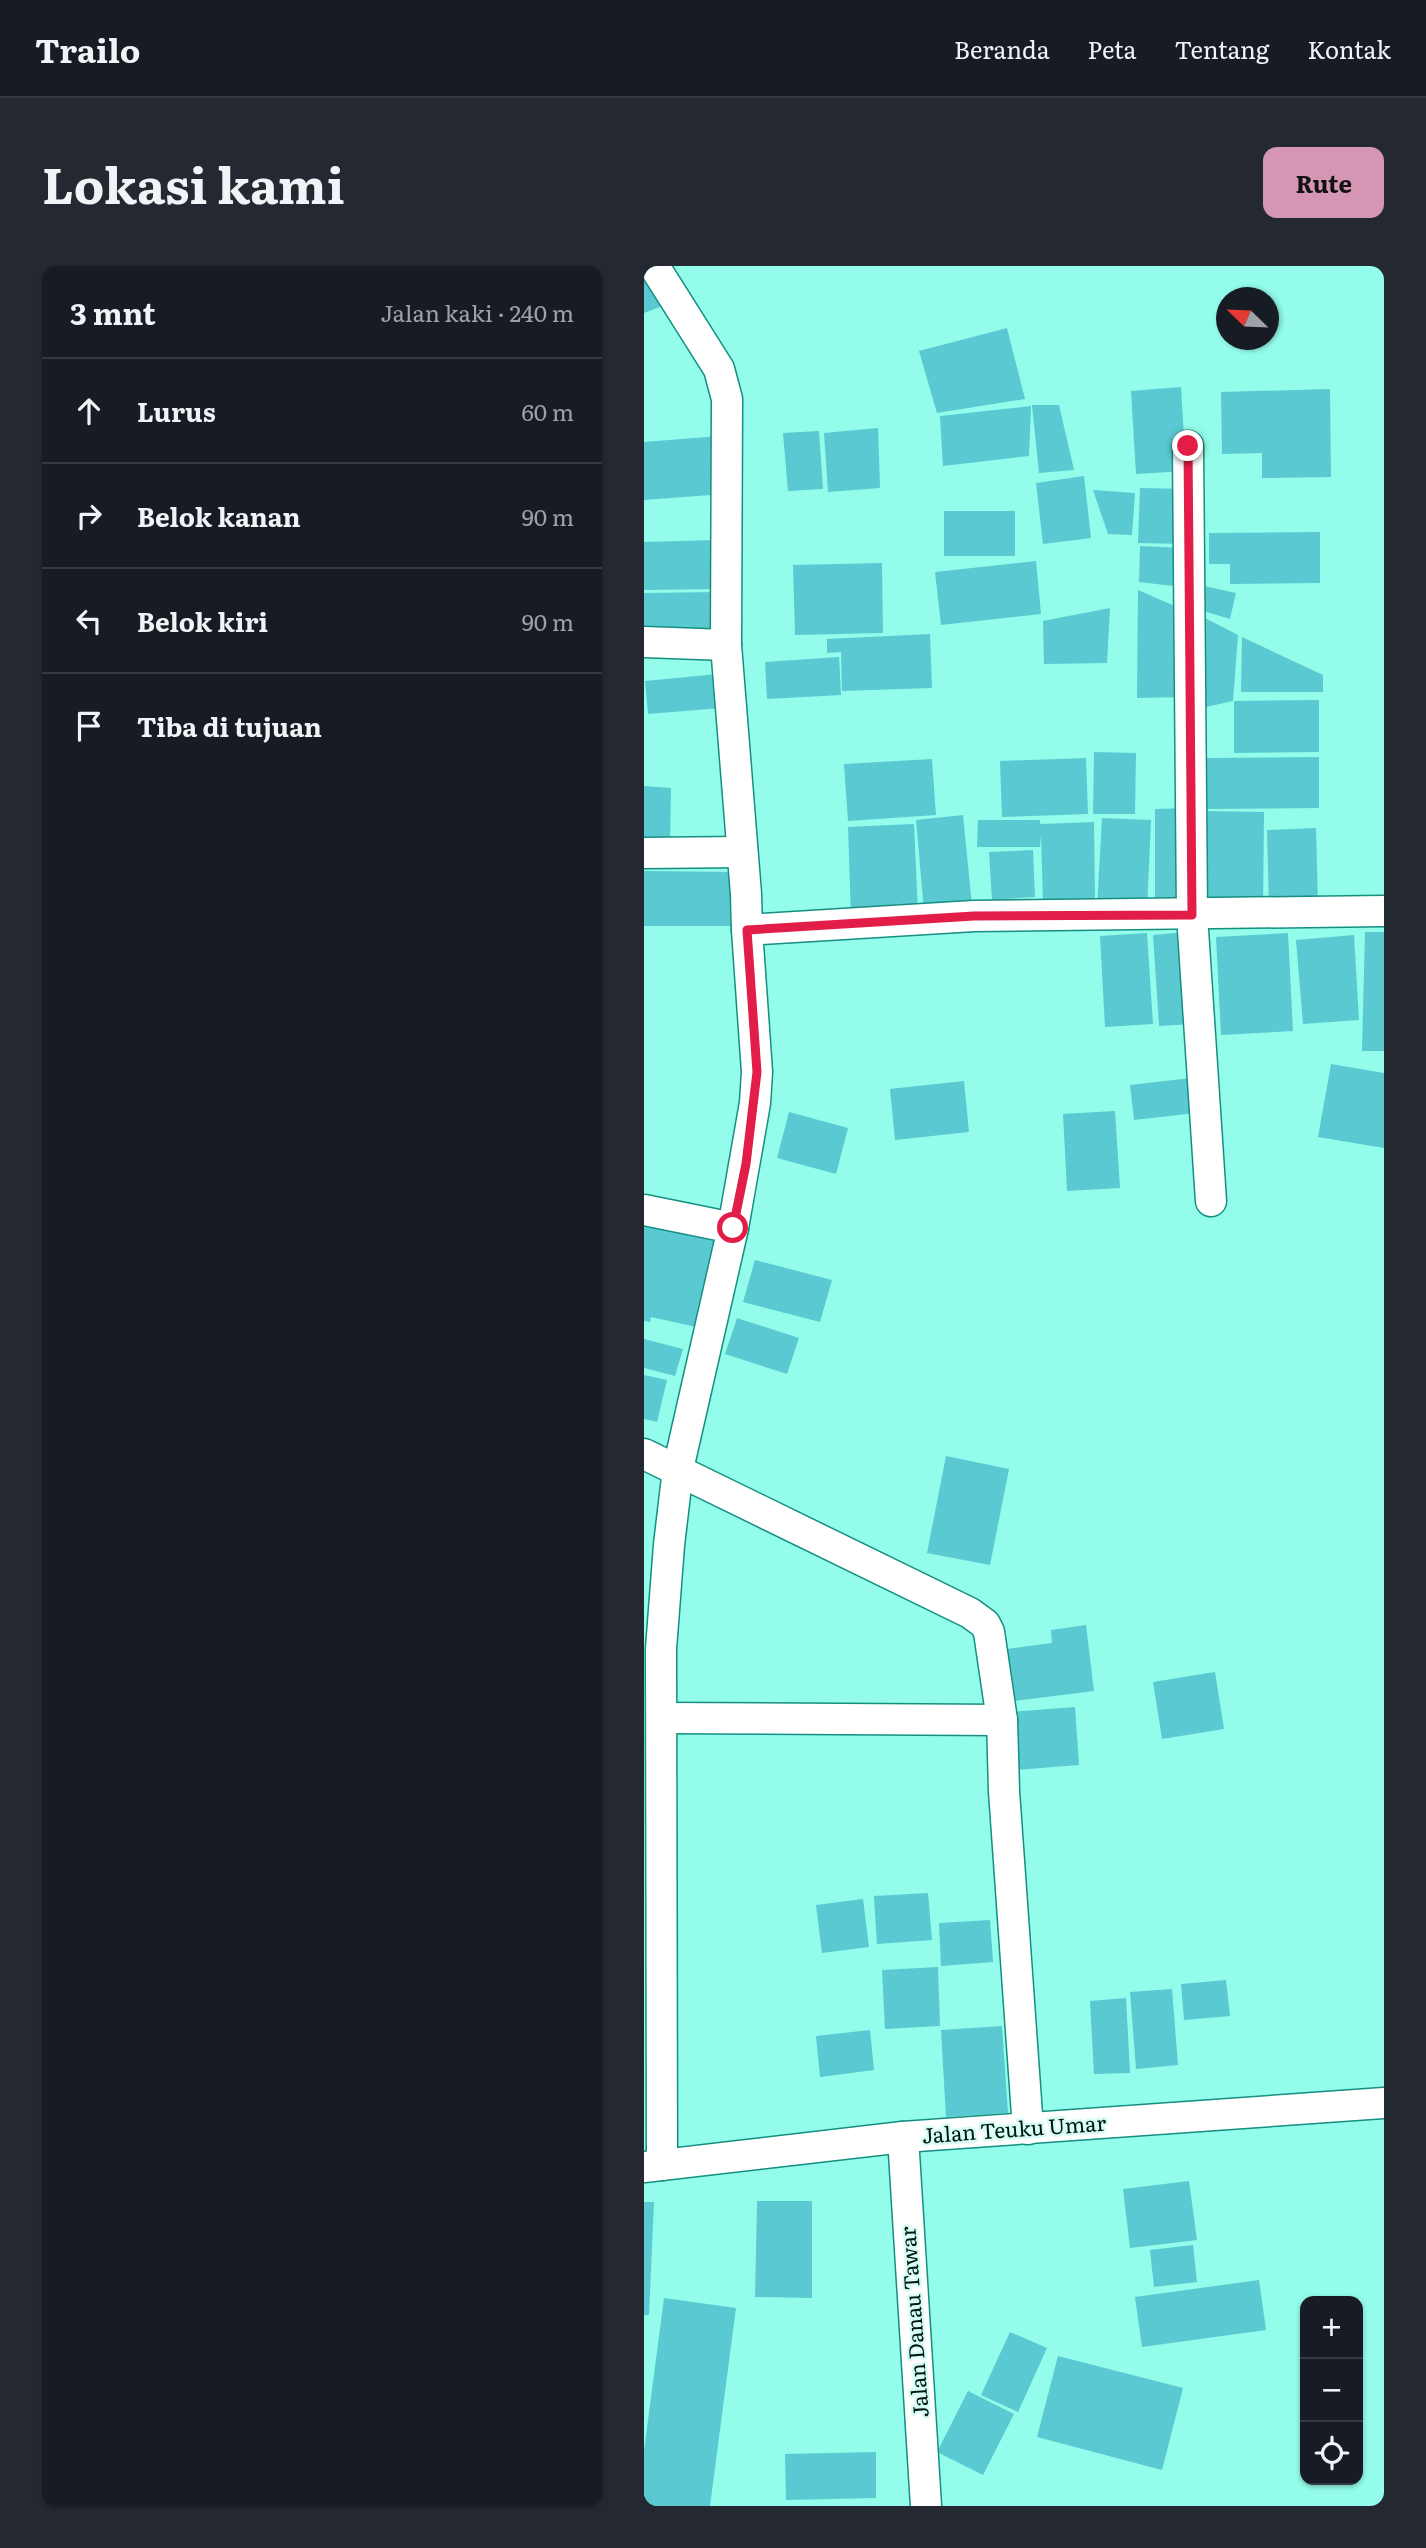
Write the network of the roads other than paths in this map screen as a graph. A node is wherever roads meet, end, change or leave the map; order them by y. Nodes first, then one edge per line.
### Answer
1 (654, 266) edge
2 (1188, 446) dead end
3 (644, 642) edge
4 (726, 645) junction
5 (742, 852) junction
6 (644, 853) edge
7 (1384, 911) edge
8 (1192, 915) junction
9 (747, 930) junction
10 (1211, 1200) dead end
11 (644, 1210) edge
12 (733, 1228) junction
13 (644, 1454) edge
14 (678, 1469) junction
15 (662, 1718) junction
16 (1002, 1720) junction
17 (1384, 2103) edge
18 (1028, 2129) junction
19 (904, 2137) junction
20 (653, 2166) edge
21 (926, 2506) edge

1 - 4 street
2 - 8 street
3 - 4 street
4 - 5 street
5 - 6 street
5 - 9 street
7 - 8 street
8 - 9 street
8 - 10 street
9 - 12 street
11 - 12 street
12 - 14 street
13 - 14 street
14 - 15 street
14 - 16 street
15 - 16 street
15 - 20 street
16 - 18 street
17 - 18 street, Jalan Teuku Umar
18 - 19 street, Jalan Teuku Umar
19 - 20 street, Jalan Teuku Umar
19 - 21 street, Jalan Danau Tawar

